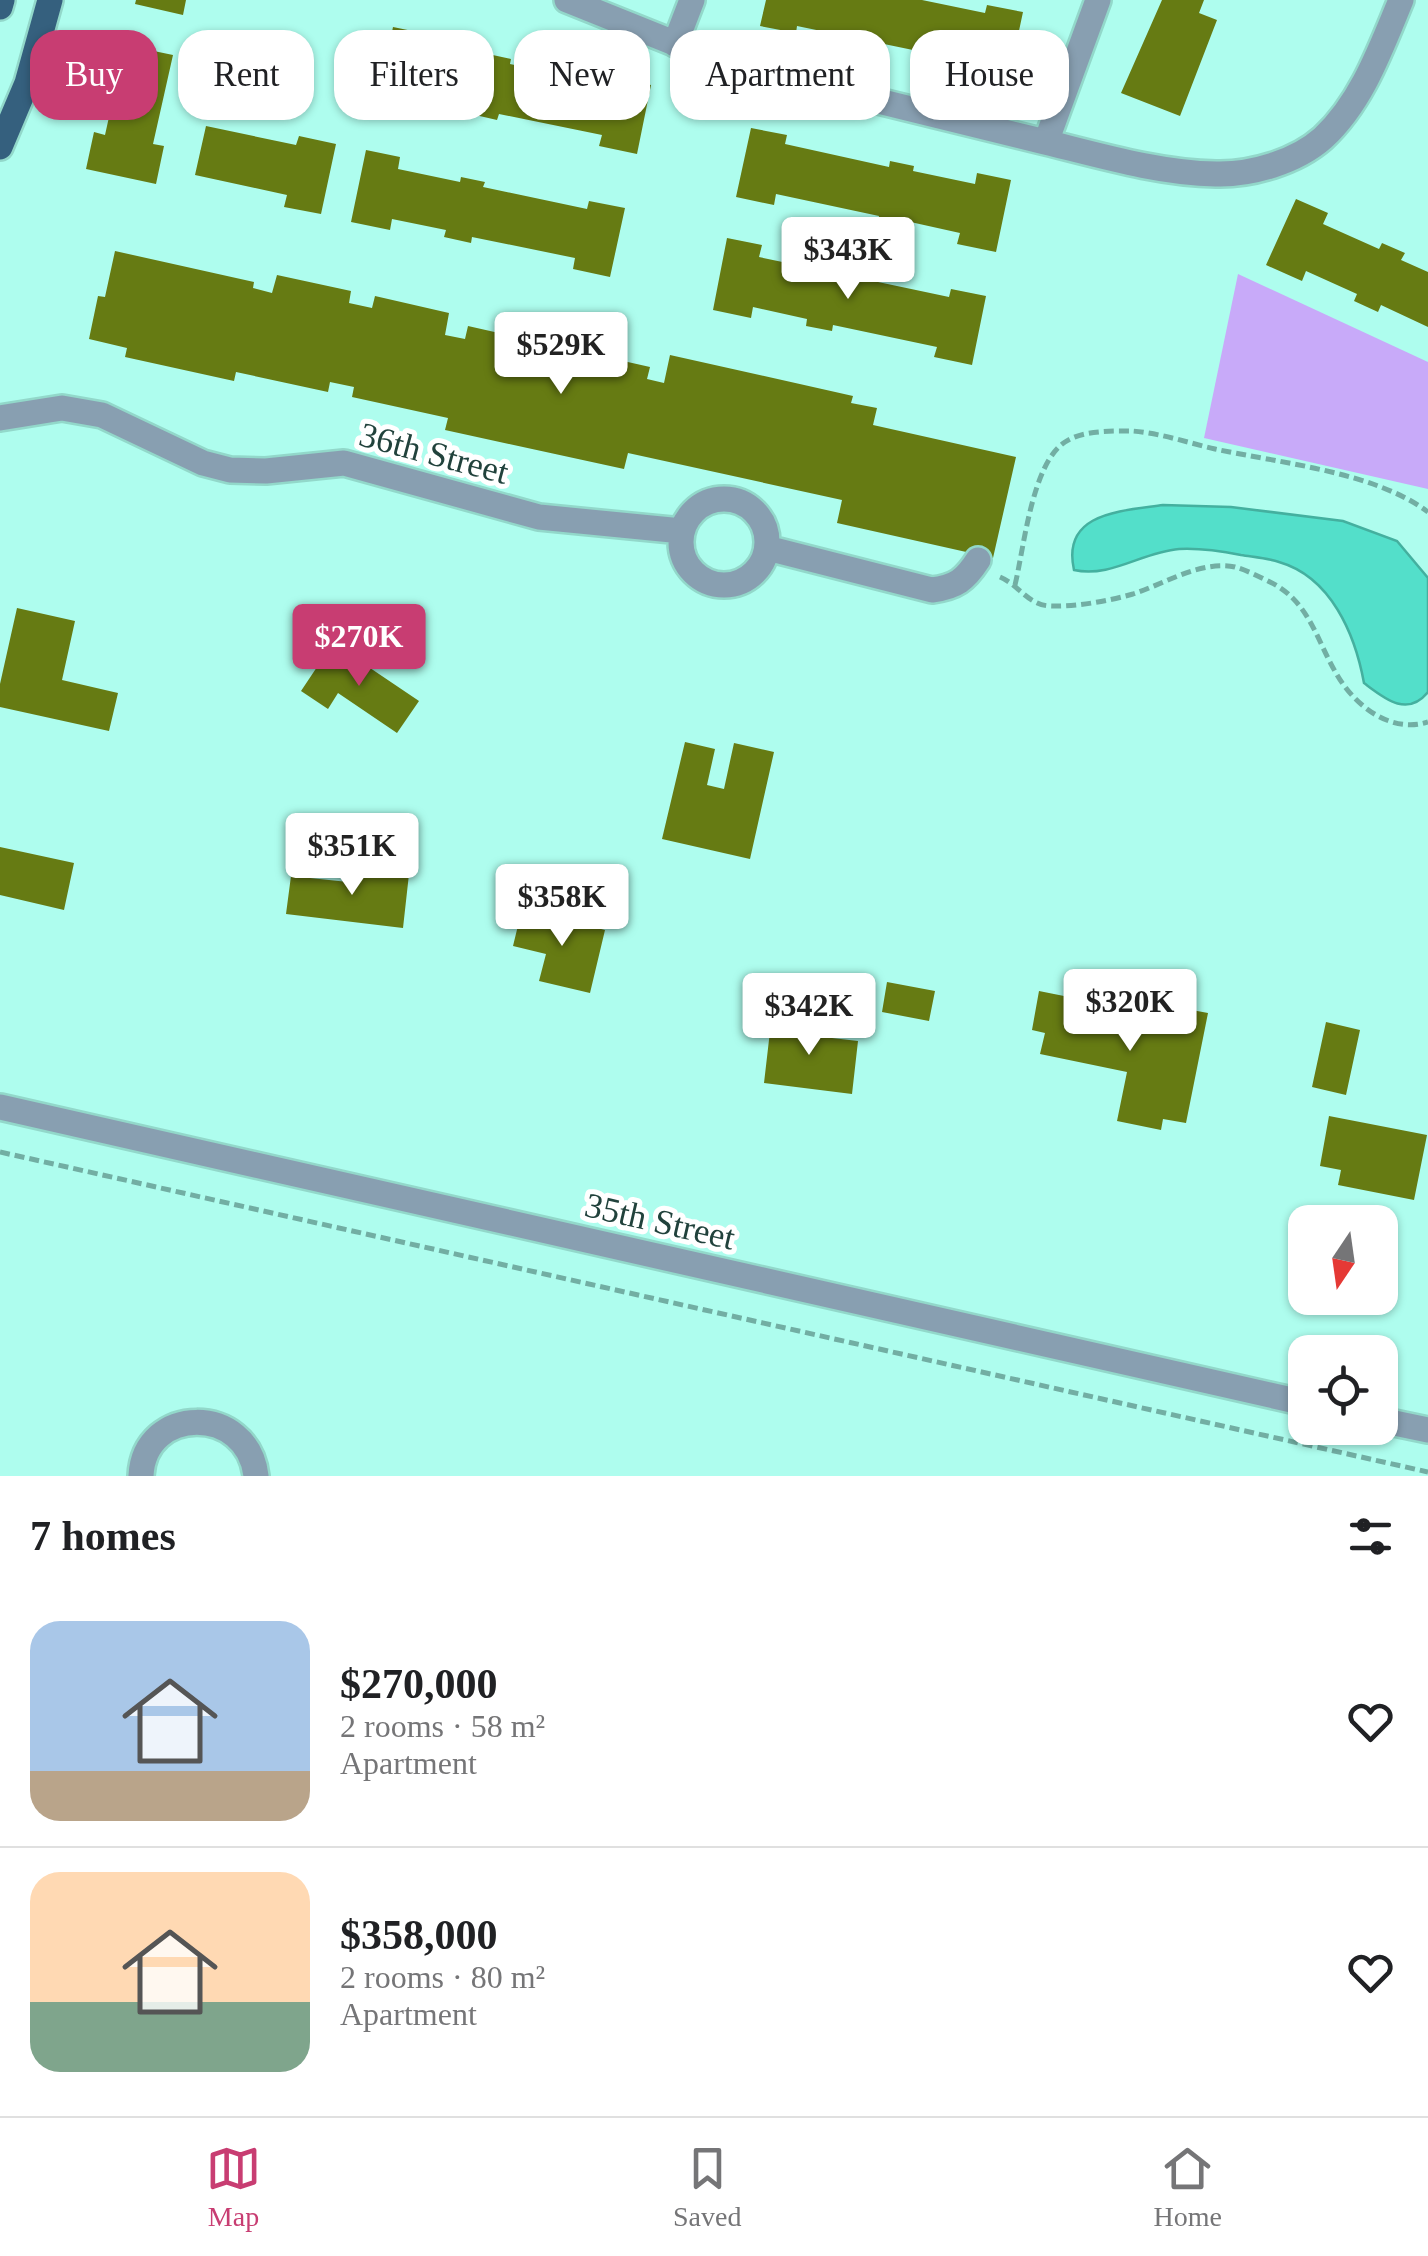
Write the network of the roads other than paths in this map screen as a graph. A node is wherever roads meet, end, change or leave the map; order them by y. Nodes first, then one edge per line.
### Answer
1 (50, 0) edge
2 (567, 0) edge
3 (692, 0) edge
4 (1098, 0) edge
5 (1400, 0) edge
6 (680, 30) edge
7 (670, 42) edge
8 (890, 104) edge
9 (1046, 142) junction
10 (0, 147) edge
11 (0, 418) edge
12 (682, 531) junction
13 (767, 548) junction
14 (978, 560) dead end
15 (0, 1107) edge
16 (1288, 1399) edge
17 (1398, 1424) edge
18 (1428, 1430) edge
19 (140, 1476) edge
20 (256, 1476) edge

1 - 10 main road
2 - 7 street
3 - 6 street
4 - 9 street
5 - 9 street
8 - 9 street
11 - 12 street, 36th Street
12 - 13 street
12 - 13 street
13 - 14 street
15 - 16 street, 35th Street
17 - 18 street
19 - 20 street

